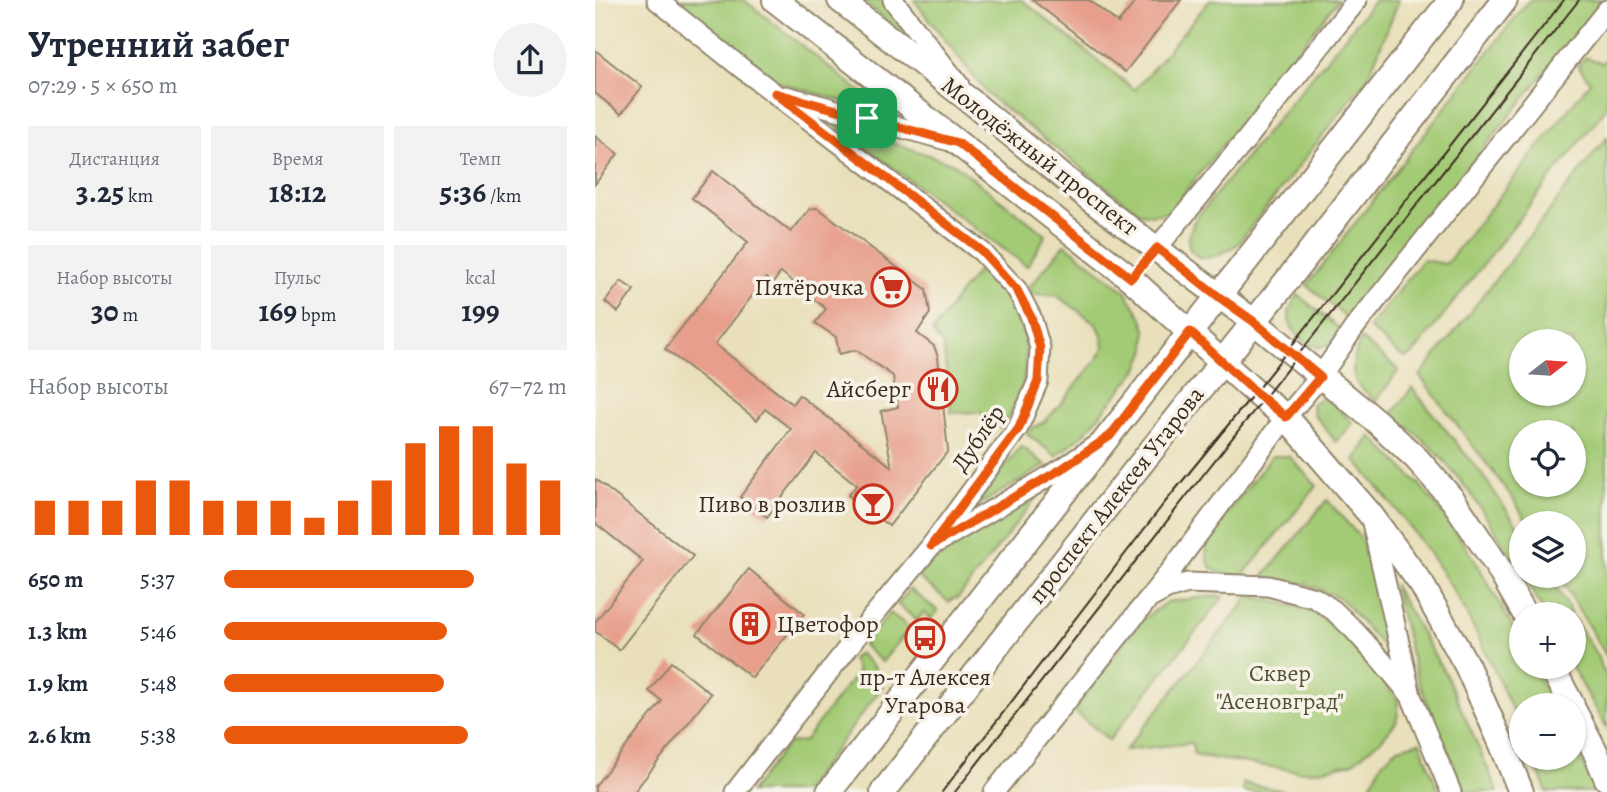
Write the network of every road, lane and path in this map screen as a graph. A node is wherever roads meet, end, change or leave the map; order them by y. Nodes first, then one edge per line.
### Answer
1 (657, 0) edge
2 (775, 0) edge
3 (840, 0) edge
4 (893, 0) edge
5 (1357, 0) edge
6 (1451, 0) edge
7 (1505, 0) edge
8 (1607, 10) edge
9 (775, 93) junction
10 (973, 103) junction
11 (958, 143) junction
12 (1157, 248) junction
13 (1131, 278) junction
14 (1219, 297) junction
15 (1253, 321) junction
16 (1190, 332) junction
17 (1222, 360) junction
18 (1320, 377) junction
19 (1286, 417) junction
20 (1110, 436) junction
21 (1370, 514) junction
22 (931, 546) junction
23 (1149, 599) junction
24 (1518, 602) edge
25 (1411, 696) junction
26 (1586, 734) edge
27 (1607, 779) edge
28 (735, 792) edge
29 (829, 792) edge
30 (883, 792) edge
31 (994, 792) edge
32 (1451, 792) edge
33 (1521, 792) edge

1 - 9 street, Дублёр
2 - 11 main road, Молодёжный проспект
3 - 10 main road, Молодёжный проспект
4 - 10 street
5 - 12 street
6 - 14 main road, проспект Алексея Угарова
7 - 15 main road, проспект Алексея Угарова
8 - 18 street
9 - 11 street, Молодёжный проспект
9 - 22 street, Дублёр
10 - 12 main road, Молодёжный проспект
11 - 13 main road, Молодёжный проспект
12 - 13 main road
12 - 14 main road, Молодёжный проспект
13 - 16 main road, Молодёжный проспект
14 - 15 main road, Молодёжный проспект
14 - 16 main road, проспект Алексея Угарова
15 - 17 main road, проспект Алексея Угарова
15 - 18 main road, Молодёжный проспект
16 - 17 main road, Молодёжный проспект
16 - 20 main road, проспект Алексея Угарова
17 - 19 main road, Молодёжный проспект
17 - 30 main road, проспект Алексея Угарова
18 - 19 street
18 - 24 main road, Молодёжный проспект
19 - 21 main road, Молодёжный проспект
19 - 23 street
20 - 22 street
20 - 29 main road, проспект Алексея Угарова
21 - 25 street, Молодёжный проспект
21 - 33 main road, Молодёжный проспект
22 - 28 street, Дублёр
23 - 25 street
23 - 31 street
25 - 32 street
26 - 27 main road

